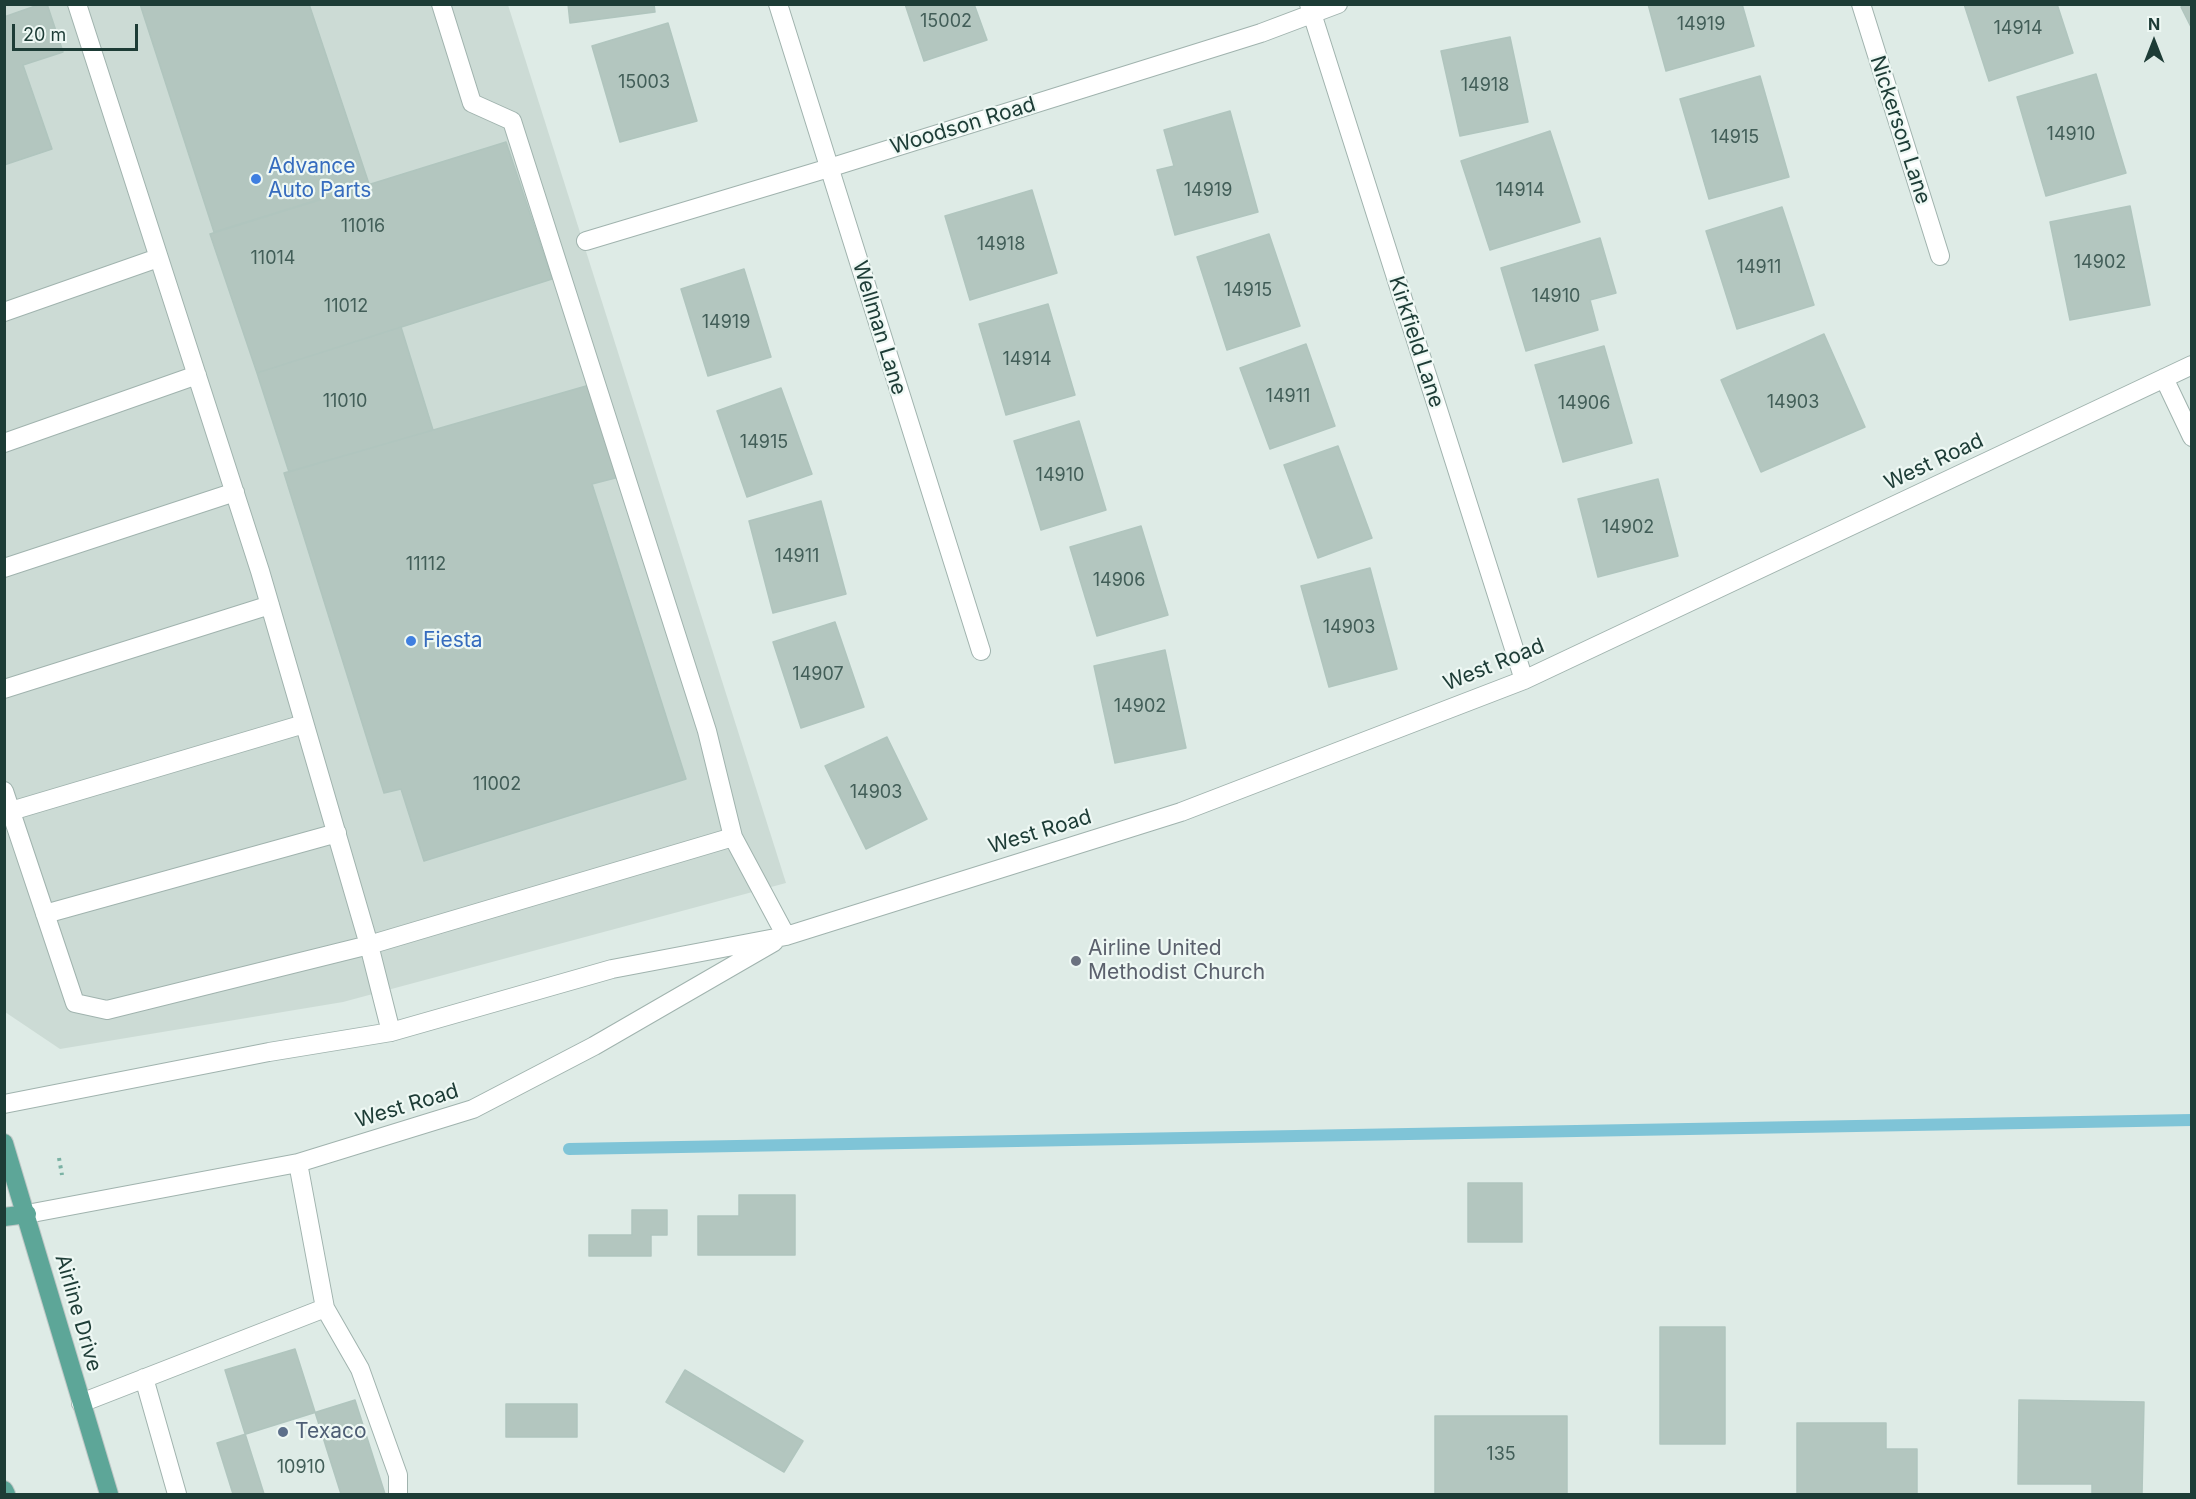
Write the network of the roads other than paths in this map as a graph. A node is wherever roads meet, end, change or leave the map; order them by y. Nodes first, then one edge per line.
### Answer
1 (77, 4) edge
2 (441, 4) edge
3 (778, 4) edge
4 (1338, 4) edge
5 (1861, 4) edge
6 (1311, 9) edge
7 (829, 168) junction
8 (586, 241) dead end
9 (1940, 256) dead end
10 (158, 258) junction
11 (4, 312) edge
12 (2192, 365) edge
13 (196, 375) junction
14 (2164, 378) junction
15 (2192, 437) edge
16 (4, 443) edge
17 (235, 492) junction
18 (4, 568) edge
19 (270, 605) junction
20 (981, 651) dead end
21 (1524, 680) junction
22 (4, 689) edge
23 (304, 724) junction
24 (4, 791) edge
25 (11, 811) junction
26 (336, 833) junction
27 (734, 837) junction
28 (45, 914) junction
29 (786, 936) junction
30 (369, 945) junction
31 (391, 1032) junction
32 (4, 1104) edge
33 (4, 1143) edge
34 (298, 1163) junction
35 (27, 1214) junction
36 (4, 1217) edge
37 (325, 1308) junction
38 (144, 1378) junction
39 (81, 1403) junction
40 (4, 1490) edge
41 (6, 1494) edge
42 (108, 1494) edge
43 (177, 1494) edge
44 (398, 1494) edge

1 - 10 street
2 - 27 street
3 - 7 street, Wellman Lane
4 - 6 street, Woodson Road
5 - 9 street, Nickerson Lane
6 - 7 street, Woodson Road
6 - 21 street, Kirkfield Lane
7 - 8 street, Woodson Road
7 - 20 street, Wellman Lane
10 - 11 street
10 - 13 street
12 - 14 street, West Road
13 - 16 street
13 - 17 street
14 - 15 street
14 - 21 street, West Road
17 - 18 street
17 - 19 street
19 - 22 street
19 - 23 street
21 - 29 street, West Road
23 - 25 street
23 - 26 street
24 - 25 street
25 - 28 street
26 - 28 street
26 - 30 street
27 - 29 street
27 - 30 street
28 - 30 street
29 - 31 street, West Road
29 - 34 street, West Road
30 - 31 street
31 - 32 street, West Road
33 - 35 main road, Airline Drive
34 - 35 street, West Road
34 - 37 street
35 - 36 main road, West Road
35 - 39 main road, Airline Drive
37 - 38 street
37 - 44 street
38 - 39 street
38 - 43 street
39 - 42 main road, Airline Drive
40 - 41 main road

